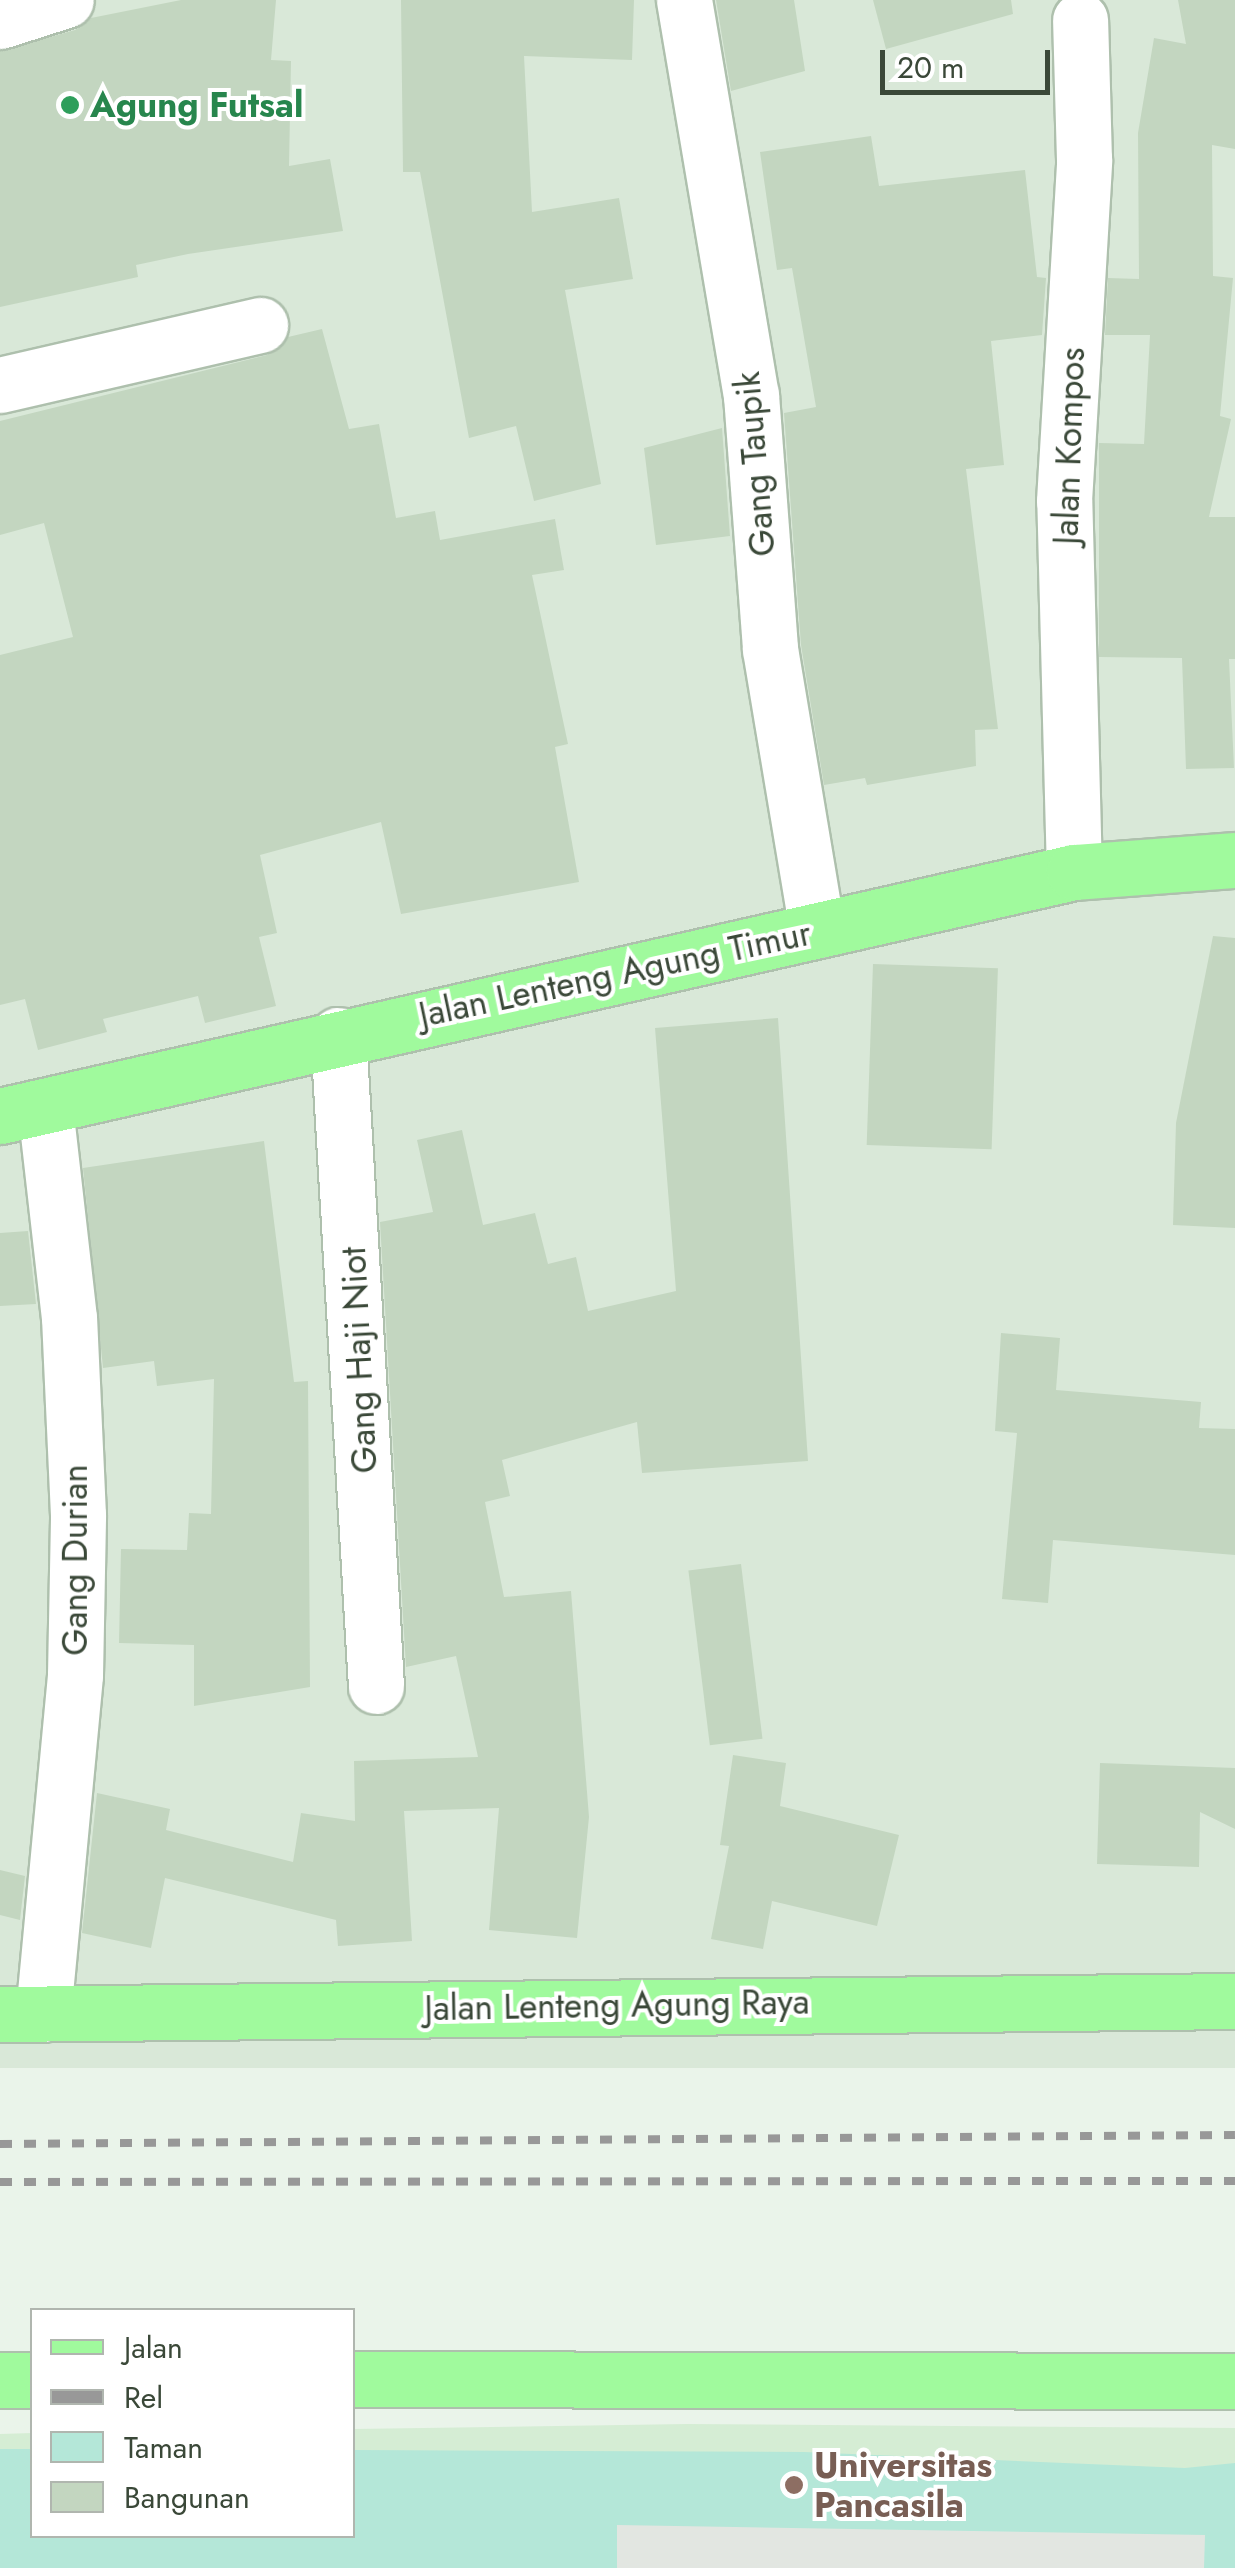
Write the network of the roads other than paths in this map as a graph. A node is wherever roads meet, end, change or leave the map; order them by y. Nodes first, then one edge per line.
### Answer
1 (66, 0) edge
2 (684, 0) edge
3 (1080, 20) dead end
4 (0, 21) edge
5 (0, 362) edge
6 (0, 385) edge
7 (1235, 860) edge
8 (1074, 872) junction
9 (817, 930) junction
10 (338, 1035) junction
11 (23, 1111) edge
12 (376, 1686) dead end
13 (1235, 2000) edge
14 (22, 2014) edge
15 (355, 2379) edge
16 (0, 2380) edge
17 (30, 2380) edge
18 (1235, 2380) edge

1 - 4 street
2 - 9 street, Gang Taupik
3 - 8 street, Jalan Kompos
5 - 6 street
7 - 8 main road, Jalan Lenteng Agung Timur
8 - 9 main road, Jalan Lenteng Agung Timur
9 - 10 main road, Jalan Lenteng Agung Timur
10 - 11 main road, Jalan Lenteng Agung Timur
10 - 12 street, Gang Haji Niot
11 - 14 street, Gang Durian
13 - 14 main road, Jalan Lenteng Agung Raya
15 - 18 main road
16 - 17 main road

